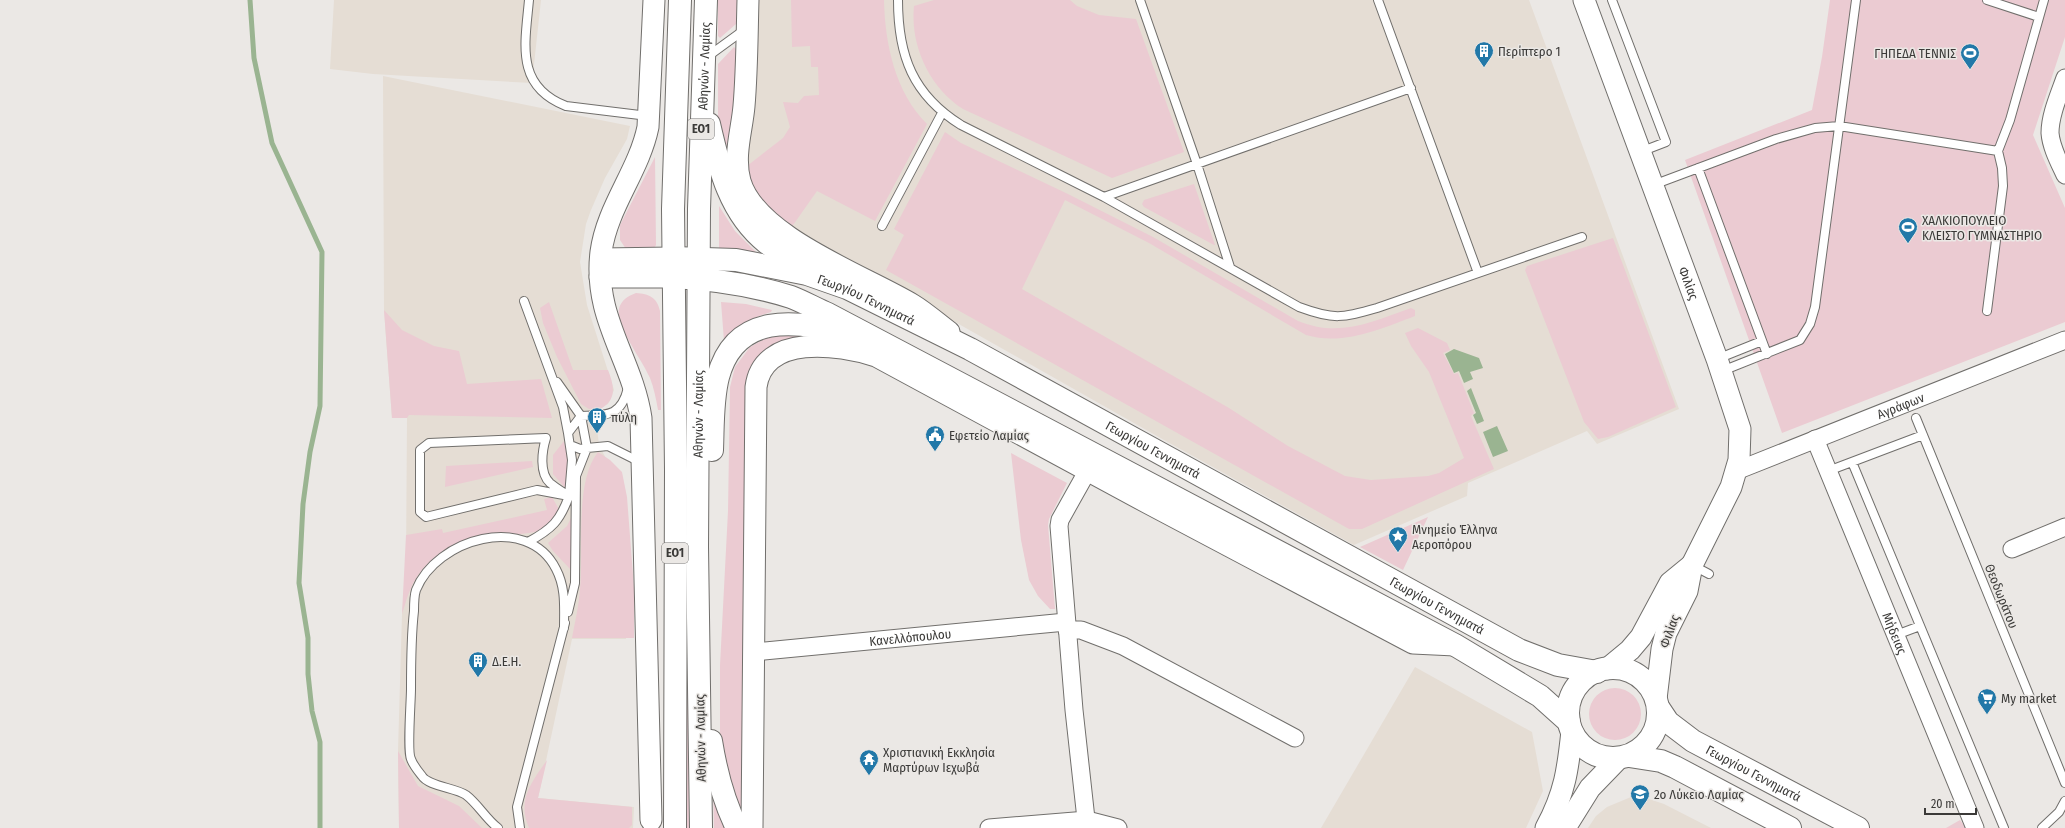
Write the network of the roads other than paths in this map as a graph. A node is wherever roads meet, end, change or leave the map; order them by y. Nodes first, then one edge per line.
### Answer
1 (528, 0) edge
2 (654, 0) edge
3 (680, 0) edge
4 (706, 0) edge
5 (748, 0) edge
6 (907, 0) edge
7 (1140, 0) edge
8 (1378, 0) edge
9 (1584, 0) edge
10 (1612, 0) edge
11 (1856, 0) edge
12 (1987, 0) edge
13 (2044, 0) edge
14 (898, 1) edge
15 (2039, 17) junction
16 (747, 28) junction
17 (703, 60) junction
18 (2065, 78) edge
19 (1411, 88) junction
20 (702, 95) junction
21 (942, 113) junction
22 (648, 116) junction
23 (1839, 126) junction
24 (1998, 151) junction
25 (1640, 152) junction
26 (1197, 164) junction
27 (1698, 168) junction
28 (2065, 175) edge
29 (1652, 186) junction
30 (1104, 198) junction
31 (882, 226) dead end
32 (1582, 237) dead end
33 (1230, 267) junction
34 (600, 268) junction
35 (673, 268) junction
36 (699, 268) junction
37 (1478, 272) junction
38 (847, 288) junction
39 (524, 301) dead end
40 (1988, 311) dead end
41 (2065, 340) edge
42 (1762, 341) junction
43 (885, 344) junction
44 (970, 348) junction
45 (1767, 354) junction
46 (1719, 365) junction
47 (551, 375) junction
48 (629, 377) junction
49 (581, 416) junction
50 (1916, 418) dead end
51 (568, 433) junction
52 (1922, 434) junction
53 (1815, 439) junction
54 (570, 445) junction
55 (587, 448) junction
56 (641, 462) junction
57 (1852, 462) junction
58 (1088, 470) junction
59 (1736, 471) junction
60 (1828, 471) junction
61 (569, 496) junction
62 (2065, 527) edge
63 (528, 542) junction
64 (2012, 549) dead end
65 (1701, 570) junction
66 (697, 598) junction
67 (1067, 626) junction
68 (1920, 626) junction
69 (564, 628) junction
70 (1896, 635) junction
71 (1455, 645) junction
72 (698, 649) junction
73 (754, 652) junction
74 (1602, 670) junction
75 (1657, 703) junction
76 (1571, 726) junction
77 (1295, 738) dead end
78 (1624, 757) junction
79 (2065, 783) edge
80 (2065, 801) edge
81 (1087, 824) edge
82 (649, 825) edge
83 (498, 828) edge
84 (520, 828) edge
85 (675, 828) edge
86 (701, 828) edge
87 (737, 828) edge
88 (752, 828) edge
89 (989, 828) edge
90 (1118, 828) edge
91 (1546, 828) edge
92 (1565, 828) edge
93 (1790, 828) edge
94 (1858, 828) edge
95 (1975, 828) edge
96 (2004, 828) edge
97 (2042, 828) edge

1 - 22 lane
2 - 22 street
3 - 35 main road, Αθηνών - Λαμίας / ΕΟ1
4 - 17 main road, Αθηνών - Λαμίας / ΕΟ1
5 - 16 street
6 - 14 lane
7 - 26 lane
8 - 19 lane
9 - 25 street, Φιλίας
10 - 25 lane
11 - 23 lane
12 - 15 lane
13 - 15 lane
14 - 21 lane
15 - 24 lane
16 - 17 lane
16 - 44 street
17 - 20 main road, Αθηνών - Λαμίας / ΕΟ1
18 - 28 street
19 - 26 lane
19 - 37 lane
20 - 36 main road, Αθηνών - Λαμίας / ΕΟ1
20 - 38 main road
21 - 30 lane
21 - 31 lane
22 - 34 street
23 - 24 lane
23 - 27 lane
23 - 45 lane
24 - 40 lane
25 - 29 street, Φιλίας
26 - 30 lane
26 - 33 lane
27 - 29 lane
27 - 42 lane
29 - 46 street, Φιλίας
30 - 33 lane
32 - 37 lane
33 - 37 lane
34 - 35 street
34 - 48 street
35 - 36 main road
35 - 85 main road, Αθηνών - Λαμίας / ΕΟ1
36 - 38 main road, Γεωργίου Γεννηματά
36 - 43 main road, Γεωργίου Γεννηματά
36 - 66 main road, Αθηνών - Λαμίας / ΕΟ1
38 - 44 main road, Γεωργίου Γεννηματά
39 - 47 lane
41 - 53 street, Αγράφων
42 - 45 lane
42 - 46 lane
43 - 66 main road
43 - 71 main road, Γεωργίου Γεννηματά
44 - 74 main road, Γεωργίου Γεννηματά
45 - 46 lane
46 - 59 street, Φιλίας
47 - 49 lane
47 - 51 lane
48 - 49 lane
48 - 56 street
49 - 51 lane
49 - 55 lane
50 - 52 lane, Θεοδωράτου
51 - 54 lane
52 - 57 lane
52 - 79 lane, Θεοδωράτου
53 - 59 street, Αγράφων
53 - 60 street, Μήδειας
54 - 55 lane
54 - 61 lane
55 - 56 lane
55 - 69 lane
56 - 82 street
57 - 60 lane
57 - 68 lane
58 - 67 street
58 - 71 street
58 - 73 street
59 - 65 street, Φιλίας
60 - 70 street, Μήδειας
61 - 61 lane
61 - 63 lane
62 - 64 street
63 - 69 lane
63 - 83 lane
65 - 74 street, Φιλίας
65 - 75 street, Φιλίας
66 - 72 main road, Αθηνών - Λαμίας / ΕΟ1
67 - 73 street, Κανελλόπουλου
67 - 77 street, Κανελλόπουλου
67 - 81 street
68 - 70 lane
68 - 96 lane
69 - 84 lane
70 - 95 street, Μήδειας
71 - 76 main road, Γεωργίου Γεννηματά
72 - 86 main road, Αθηνών - Λαμίας / ΕΟ1
72 - 87 main road
73 - 88 street
74 - 75 main road, Γεωργίου Γεννηματά
74 - 76 main road
75 - 78 main road
75 - 94 main road, Γεωργίου Γεννηματά
76 - 78 main road, Γεωργίου Γεννηματά
76 - 91 street
78 - 92 street
78 - 93 main road, Γεωργίου Γεννηματά
80 - 97 lane
81 - 89 street
81 - 90 street

